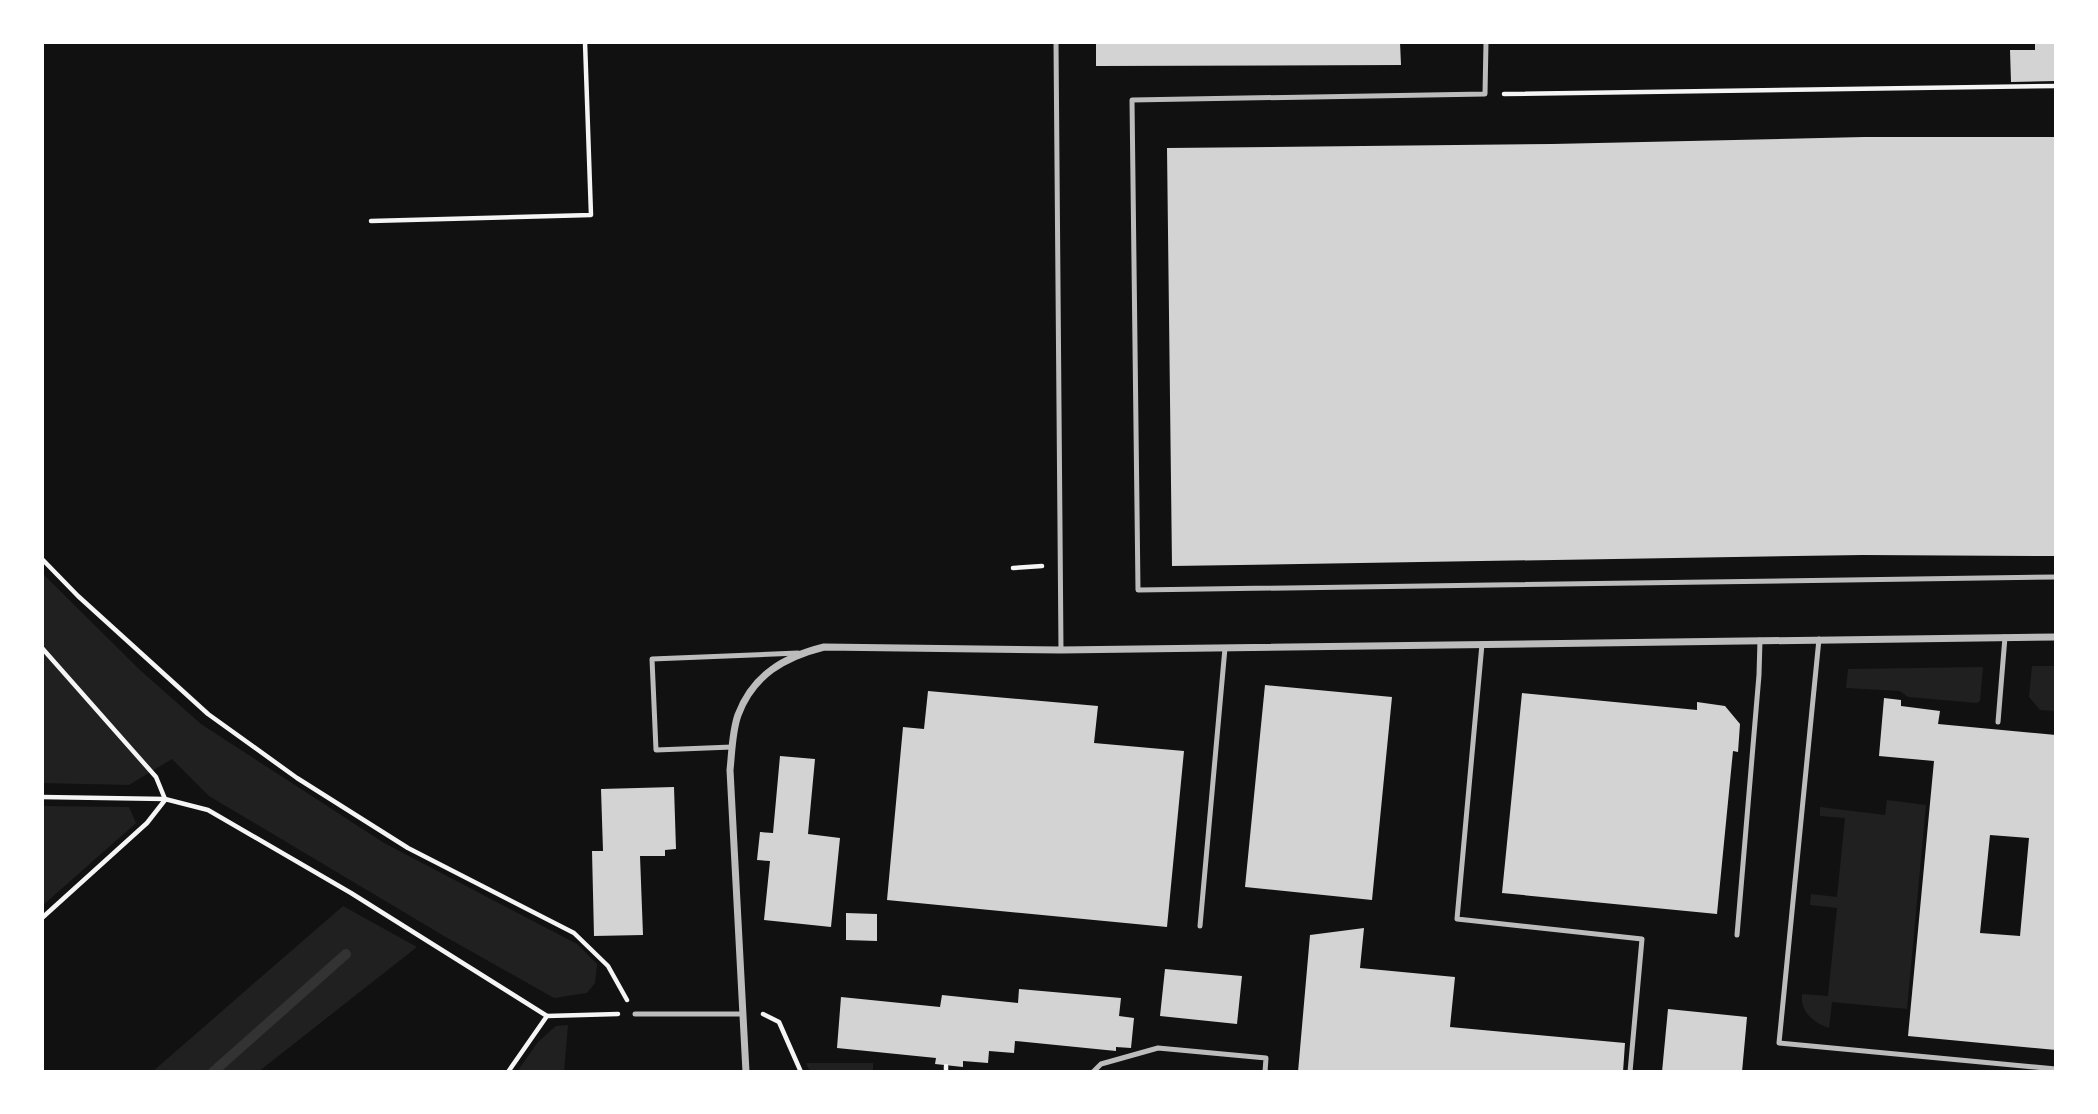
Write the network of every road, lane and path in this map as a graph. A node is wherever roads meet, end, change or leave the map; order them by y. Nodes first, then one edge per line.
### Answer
1 (585, 42) edge
2 (1056, 42) edge
3 (1486, 42) edge
4 (2056, 86) edge
5 (1485, 94) junction
6 (370, 221) dead end
7 (42, 559) edge
8 (1060, 565) junction
9 (1013, 568) dead end
10 (2056, 578) edge
11 (2005, 637) junction
12 (2056, 637) edge
13 (1819, 639) junction
14 (1760, 640) junction
15 (1482, 644) junction
16 (42, 648) edge
17 (1225, 648) junction
18 (1061, 650) junction
19 (798, 653) junction
20 (1998, 722) dead end
21 (732, 747) junction
22 (42, 797) edge
23 (165, 799) junction
24 (42, 918) edge
25 (1200, 926) dead end
26 (1737, 935) dead end
27 (635, 1014) junction
28 (742, 1014) junction
29 (547, 1016) junction
30 (2056, 1069) edge
31 (508, 1072) edge
32 (746, 1072) edge
33 (801, 1072) edge
34 (1093, 1072) edge
35 (1265, 1072) edge
36 (1630, 1072) edge

1 - 6 path
2 - 8 lane
3 - 5 lane
4 - 5 path
5 - 10 lane
7 - 27 path
8 - 9 path
8 - 18 lane
11 - 12 street
11 - 13 street
11 - 20 lane
13 - 14 street
13 - 30 lane
14 - 15 street
14 - 26 lane
15 - 17 street
15 - 36 lane
16 - 23 path
17 - 18 street
17 - 25 lane
18 - 19 street
19 - 21 street
19 - 21 lane
21 - 28 street
22 - 23 path
23 - 24 path
23 - 29 path
27 - 28 lane
27 - 29 path
28 - 32 street
28 - 33 path
29 - 31 path
34 - 35 lane

